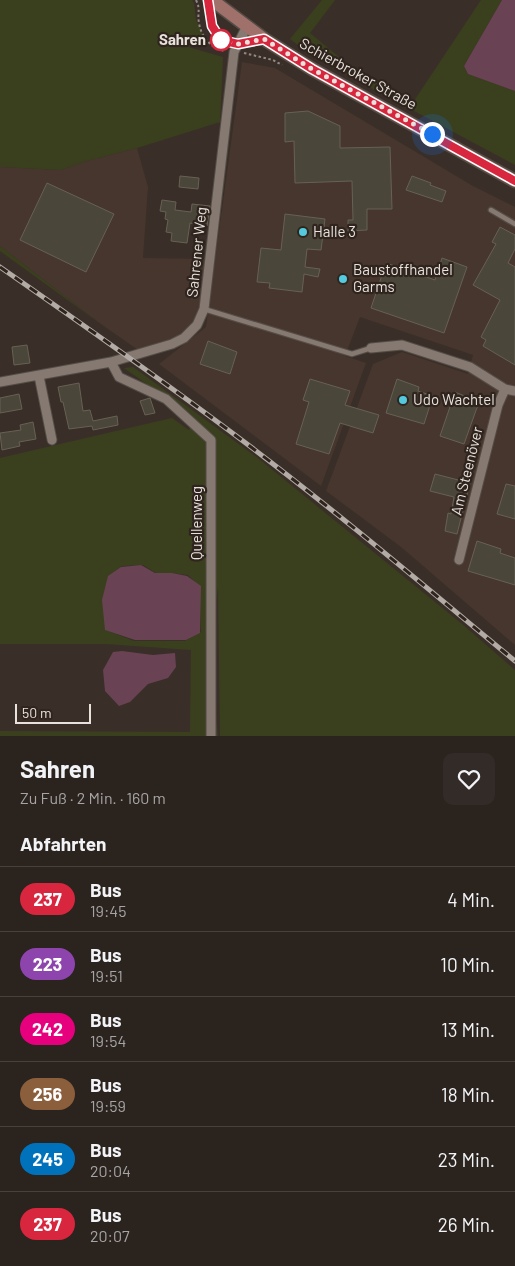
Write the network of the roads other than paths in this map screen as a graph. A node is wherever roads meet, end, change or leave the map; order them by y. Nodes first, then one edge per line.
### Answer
1 (208, 0) edge
2 (212, 0) edge
3 (247, 26) junction
4 (264, 39) junction
5 (238, 44) junction
6 (515, 181) edge
7 (491, 210) dead end
8 (515, 224) edge
9 (204, 309) junction
10 (371, 348) joint
11 (111, 362) junction
12 (39, 376) junction
13 (0, 382) edge
14 (505, 389) junction
15 (515, 391) edge
16 (52, 440) dead end
17 (459, 560) dead end
18 (211, 736) edge

1 - 5 lane
2 - 3 main road, Schierbroker Straße
3 - 4 main road, Schierbroker Straße
3 - 5 street, Sahrener Weg
4 - 5 street
4 - 6 main road, Schierbroker Straße
5 - 9 street, Sahrener Weg
7 - 8 lane
9 - 10 lane
9 - 11 street, Sahrener Weg
10 - 14 street
11 - 12 street, Sahrener Weg
11 - 18 street, Quellenweg
12 - 13 street, Sahrener Weg
12 - 16 street
14 - 15 street
14 - 17 street, Am Steenöver

